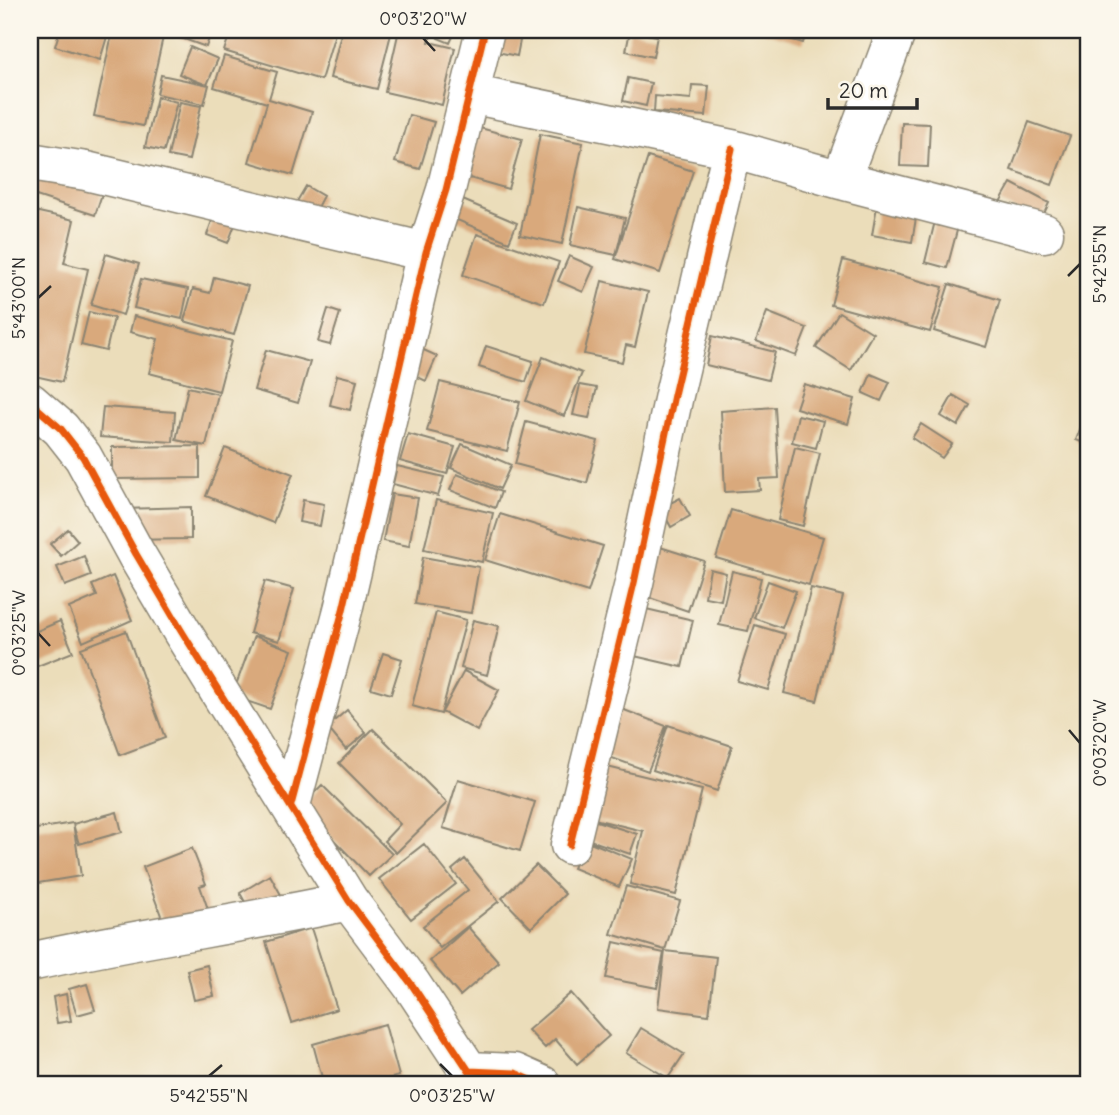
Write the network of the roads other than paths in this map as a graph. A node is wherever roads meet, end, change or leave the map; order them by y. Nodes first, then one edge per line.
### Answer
1 (485, 30) edge
2 (897, 30) edge
3 (470, 94) junction
4 (732, 149) junction
5 (30, 162) edge
6 (841, 180) junction
7 (1044, 233) dead end
8 (426, 252) junction
9 (30, 402) edge
10 (291, 805) junction
11 (570, 845) dead end
12 (349, 901) junction
13 (30, 962) edge
14 (472, 1078) edge
15 (542, 1085) edge

1 - 3 street
2 - 6 street
3 - 4 street
3 - 8 street
4 - 6 street
4 - 11 street
5 - 8 street
6 - 7 street
8 - 10 street
9 - 10 street
10 - 12 street
12 - 13 street
12 - 14 street
14 - 15 street

